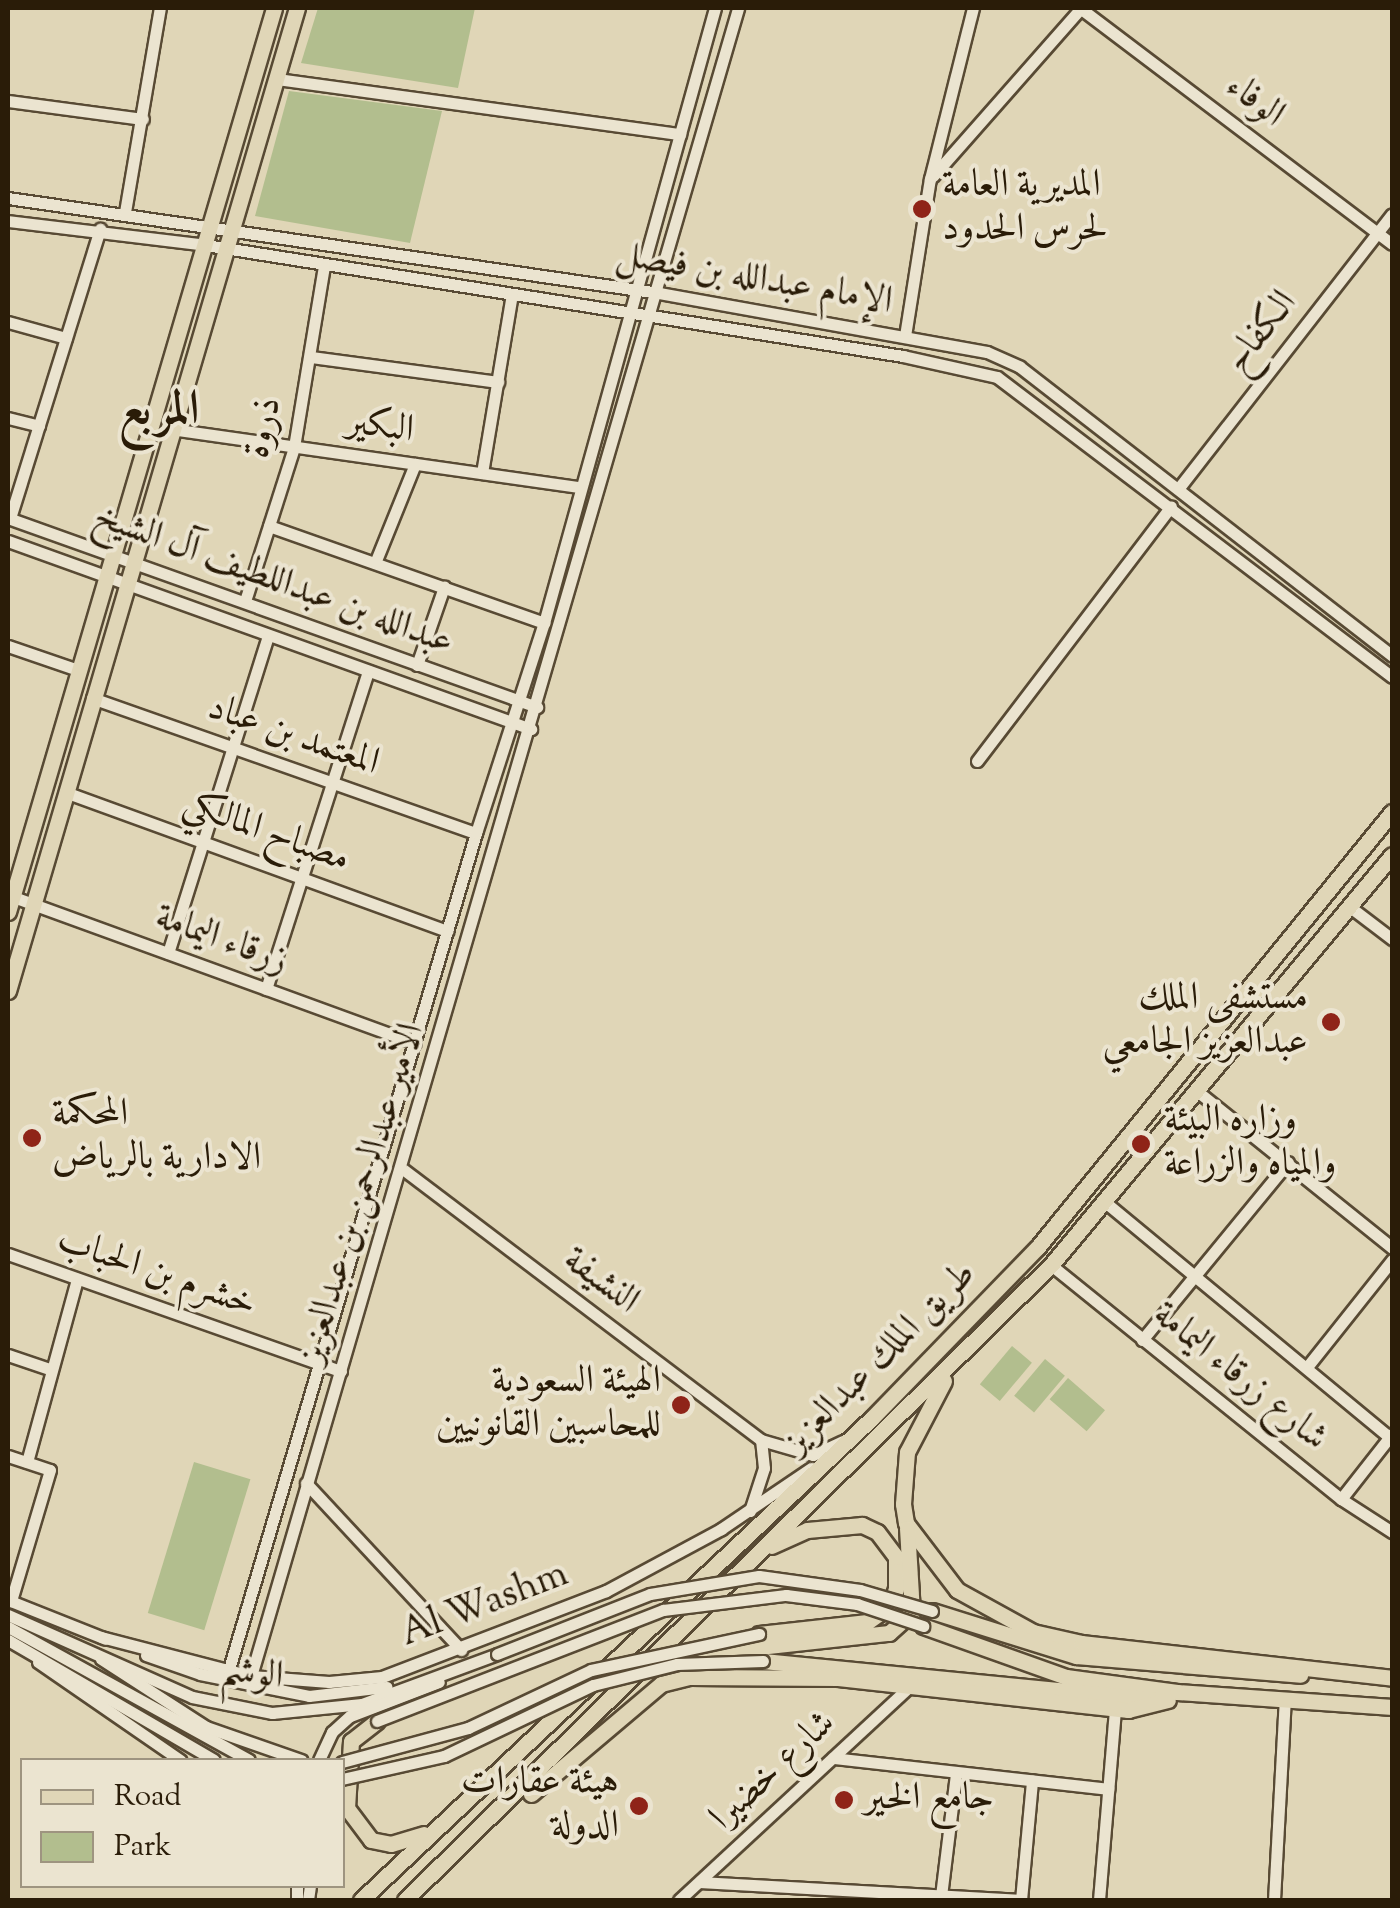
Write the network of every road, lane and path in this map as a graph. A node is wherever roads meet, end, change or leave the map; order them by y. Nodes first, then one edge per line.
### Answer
1 (160, 8) edge
2 (274, 8) edge
3 (297, 8) edge
4 (715, 8) edge
5 (738, 8) edge
6 (973, 8) edge
7 (1080, 8) edge
8 (277, 78) junction
9 (8, 100) edge
10 (143, 119) junction
11 (680, 134) junction
12 (930, 179) junction
13 (8, 198) edge
14 (125, 212) junction
15 (1392, 214) edge
16 (8, 220) edge
17 (208, 224) junction
18 (100, 229) junction
19 (232, 229) junction
20 (1378, 232) junction
21 (1392, 244) edge
22 (206, 245) junction
23 (227, 249) junction
24 (405, 255) junction
25 (457, 263) junction
26 (324, 265) junction
27 (405, 277) junction
28 (456, 285) junction
29 (637, 290) junction
30 (512, 294) junction
31 (659, 294) junction
32 (631, 314) junction
33 (652, 317) junction
34 (8, 322) edge
35 (905, 336) junction
36 (66, 338) junction
37 (311, 357) junction
38 (498, 382) junction
39 (8, 418) edge
40 (39, 426) junction
41 (172, 430) junction
42 (294, 447) junction
43 (415, 464) junction
44 (482, 473) junction
45 (580, 487) junction
46 (1178, 490) junction
47 (1171, 506) junction
48 (9, 518) edge
49 (269, 526) junction
50 (8, 542) edge
51 (111, 553) junction
52 (131, 559) junction
53 (375, 562) junction
54 (104, 574) junction
55 (125, 582) junction
56 (444, 587) junction
57 (245, 601) junction
58 (544, 623) junction
59 (268, 635) junction
60 (8, 646) edge
61 (1392, 656) edge
62 (418, 665) junction
63 (78, 670) junction
64 (368, 671) junction
65 (1392, 677) edge
66 (92, 698) junction
67 (518, 700) junction
68 (536, 706) junction
69 (511, 724) junction
70 (531, 728) junction
71 (233, 748) junction
72 (976, 762) dead end
73 (332, 782) junction
74 (65, 792) junction
75 (1392, 812) edge
76 (476, 833) junction
77 (203, 842) junction
78 (1392, 856) edge
79 (302, 878) junction
80 (9, 901) edge
81 (32, 904) junction
82 (1350, 906) junction
83 (447, 931) junction
84 (1392, 939) edge
85 (168, 953) junction
86 (266, 988) junction
87 (8, 991) edge
88 (414, 1042) junction
89 (1197, 1092) junction
90 (1288, 1162) junction
91 (404, 1170) junction
92 (1104, 1202) junction
93 (1392, 1248) edge
94 (8, 1254) edge
95 (1392, 1260) edge
96 (1051, 1264) junction
97 (1192, 1276) junction
98 (78, 1279) junction
99 (1142, 1340) junction
100 (965, 1352) junction
101 (8, 1355) edge
102 (321, 1364) junction
103 (1306, 1367) junction
104 (52, 1370) junction
105 (340, 1370) junction
106 (1391, 1436) edge
107 (850, 1438) junction
108 (761, 1440) junction
109 (8, 1456) edge
110 (27, 1462) junction
111 (306, 1483) junction
112 (1342, 1499) junction
113 (276, 1509) junction
114 (750, 1511) junction
115 (298, 1516) junction
116 (906, 1523) junction
117 (1392, 1532) edge
118 (762, 1550) junction
119 (9, 1601) edge
120 (932, 1611) joint
121 (8, 1615) edge
122 (923, 1626) joint
123 (8, 1627) edge
124 (759, 1634) joint
125 (101, 1637) junction
126 (8, 1643) edge
127 (84, 1645) junction
128 (461, 1650) junction
129 (497, 1654) junction
130 (762, 1661) joint
131 (677, 1664) junction
132 (228, 1669) junction
133 (200, 1674) joint
134 (251, 1676) junction
135 (1392, 1679) edge
136 (908, 1688) junction
137 (1217, 1693) junction
138 (1285, 1698) junction
139 (1168, 1700) junction
140 (1392, 1707) edge
141 (1115, 1709) junction
142 (377, 1721) joint
143 (177, 1758) edge
144 (211, 1758) edge
145 (244, 1758) edge
146 (294, 1758) edge
147 (320, 1758) edge
148 (833, 1758) junction
149 (345, 1761) edge
150 (956, 1774) junction
151 (345, 1777) edge
152 (345, 1780) edge
153 (1032, 1781) junction
154 (1108, 1790) junction
155 (345, 1800) edge
156 (458, 1808) junction
157 (490, 1822) junction
158 (700, 1882) junction
159 (940, 1896) junction
160 (922, 1897) edge
161 (361, 1900) edge
162 (405, 1900) edge
163 (679, 1900) edge
164 (1022, 1900) edge
165 (1099, 1900) edge
166 (1274, 1900) edge

1 - 10 street
2 - 17 main road
3 - 8 main road
4 - 11 street
5 - 31 street
6 - 12 street
7 - 12 street
7 - 20 street, الوفاء
8 - 11 street
8 - 19 main road
9 - 10 street
10 - 14 street
11 - 29 street
12 - 35 street
13 - 14 street, الإمام عبدالله بن فيصل
14 - 17 street, الإمام عبدالله بن فيصل
15 - 20 street, الكفاح
16 - 18 street, الإمام عبدالله بن فيصل
17 - 19 street, الإمام عبدالله بن فيصل
17 - 22 main road
18 - 22 street, الإمام عبدالله بن فيصل
18 - 36 street
19 - 23 main road
19 - 24 street, الإمام عبدالله بن فيصل
20 - 21 street, الوفاء
20 - 46 street, الكفاح
22 - 23 street, الإمام عبدالله بن فيصل
22 - 51 main road
23 - 26 street, الإمام عبدالله بن فيصل
23 - 41 main road
24 - 25 street, الإمام عبدالله بن فيصل
24 - 27 street
25 - 28 street
25 - 29 street, الإمام عبدالله بن فيصل
26 - 27 street, الإمام عبدالله بن فيصل
26 - 37 street, ذروة
27 - 28 street, الإمام عبدالله بن فيصل
28 - 30 street, الإمام عبدالله بن فيصل
29 - 31 street, الإمام عبدالله بن فيصل
29 - 32 street
30 - 32 street, الإمام عبدالله بن فيصل
30 - 38 street
31 - 33 street
31 - 35 street, الإمام عبدالله بن فيصل
32 - 33 street, الإمام عبدالله بن فيصل
32 - 45 street
33 - 47 street, الإمام عبدالله بن فيصل
33 - 68 street
34 - 36 street
35 - 46 street, الإمام عبدالله بن فيصل
36 - 40 street
37 - 38 street
37 - 42 street, ذروة
38 - 44 street
39 - 40 street
40 - 48 street
41 - 42 street, البكير
41 - 52 main road
42 - 43 street, البكير
42 - 49 street, ذروة
43 - 44 street, البكير
43 - 53 street
44 - 45 street, البكير
45 - 58 street
46 - 61 street, الإمام عبدالله بن فيصل
47 - 65 street, الإمام عبدالله بن فيصل
47 - 72 street
48 - 51 street, عبدالله بن عبداللطيف آل الشيخ
49 - 53 street
49 - 57 street, ذروة
50 - 54 street, عبدالله بن عبداللطيف آل الشيخ
51 - 52 street, عبدالله بن عبداللطيف آل الشيخ
51 - 54 main road
52 - 55 main road
52 - 57 street, عبدالله بن عبداللطيف آل الشيخ
53 - 56 street
54 - 55 street, عبدالله بن عبداللطيف آل الشيخ
54 - 63 main road
55 - 59 street, عبدالله بن عبداللطيف آل الشيخ
55 - 66 main road
56 - 58 street
56 - 62 street
57 - 62 street, عبدالله بن عبداللطيف آل الشيخ
58 - 67 street
59 - 64 street, عبدالله بن عبداللطيف آل الشيخ
59 - 71 street
60 - 63 street
62 - 67 street, عبدالله بن عبداللطيف آل الشيخ
63 - 80 main road
64 - 69 street, عبدالله بن عبداللطيف آل الشيخ
64 - 73 street
66 - 71 street, المعتمد بن عباد
66 - 74 main road
67 - 68 street, عبدالله بن عبداللطيف آل الشيخ
67 - 69 street, الأمير عبدالرحمن بن عبدالعزيز
68 - 70 street, الأمير عبدالرحمن بن عبدالعزيز
69 - 70 street, عبدالله بن عبداللطيف آل الشيخ
69 - 76 street, الأمير عبدالرحمن بن عبدالعزيز
70 - 91 street, الأمير عبدالرحمن بن عبدالعزيز
71 - 73 street, المعتمد بن عباد
71 - 77 street
73 - 76 street, المعتمد بن عباد
73 - 79 street
74 - 77 street, مصباح المالكي
74 - 81 main road
75 - 107 main road, طريق الملك عبدالعزيز
76 - 83 street, الأمير عبدالرحمن بن عبدالعزيز
77 - 79 street, مصباح المالكي
77 - 85 street
78 - 82 main road, طريق الملك عبدالعزيز
79 - 83 street, مصباح المالكي
79 - 86 street
80 - 81 street, زرقاء اليمامة
81 - 85 street, زرقاء اليمامة
81 - 87 main road
82 - 84 street
82 - 89 main road, طريق الملك عبدالعزيز
83 - 88 street, الأمير عبدالرحمن بن عبدالعزيز
85 - 86 street, زرقاء اليمامة
86 - 88 street, زرقاء اليمامة
88 - 102 street, الأمير عبدالرحمن بن عبدالعزيز
89 - 90 street
89 - 92 main road, طريق الملك عبدالعزيز
90 - 93 street
90 - 97 street
91 - 105 street, الأمير عبدالرحمن بن عبدالعزيز
91 - 108 street, النشيفة
92 - 96 main road, طريق الملك عبدالعزيز
92 - 97 street
94 - 98 street, خشرم بن الحباب
95 - 103 street
96 - 99 street, شارع زرقاء اليمامة
96 - 100 main road, طريق الملك عبدالعزيز
97 - 99 street
97 - 103 street
98 - 102 street, خشرم بن الحباب
98 - 104 street
99 - 112 street, شارع زرقاء اليمامة
100 - 116 main road
100 - 118 main road, طريق الملك عبدالعزيز
101 - 104 street
102 - 105 street, خشرم بن الحباب
102 - 113 street, الأمير عبدالرحمن بن عبدالعزيز
103 - 106 street
104 - 110 street
105 - 111 street, الأمير عبدالرحمن بن عبدالعزيز
106 - 112 street
107 - 108 street
107 - 114 street, Al Washm
107 - 156 main road, طريق الملك عبدالعزيز
108 - 114 street
109 - 110 street
110 - 119 street
111 - 115 street, الأمير عبدالرحمن بن عبدالعزيز
111 - 128 street
112 - 117 street, شارع زرقاء اليمامة
113 - 115 street
113 - 132 street, الأمير عبدالرحمن بن عبدالعزيز
114 - 128 street, Al Washm
115 - 134 street, الأمير عبدالرحمن بن عبدالعزيز
116 - 131 main road
116 - 135 main road
118 - 124 main road
118 - 157 main road, طريق الملك عبدالعزيز
119 - 125 street, الوشم
120 - 129 street, bridge
120 - 135 main road
121 - 127 street, الوشم
122 - 137 main road
122 - 142 street, bridge
123 - 145 street, الوشم
124 - 149 street, bridge
125 - 132 street, Al Washm
125 - 133 street, الوشم
126 - 143 street
126 - 144 street
127 - 129 street, الوشم
127 - 146 street
128 - 134 street, Al Washm
129 - 133 street, Al Washm
129 - 147 street
130 - 131 street, bridge
130 - 139 main road
131 - 152 street, bridge
132 - 134 street, Al Washm
136 - 141 main road
136 - 148 street, شارع خضيرا
136 - 157 main road
137 - 138 main road
137 - 139 main road
138 - 140 main road
138 - 166 street
139 - 141 main road
141 - 154 street
142 - 151 main road
148 - 150 street
148 - 158 street, شارع خضيرا
150 - 153 street
150 - 159 street
153 - 154 street
153 - 164 street
154 - 165 street
155 - 156 main road
156 - 161 main road, طريق الملك عبدالعزيز
157 - 162 main road, طريق الملك عبدالعزيز
158 - 160 street
158 - 163 street, شارع خضيرا
159 - 160 street
159 - 164 street

